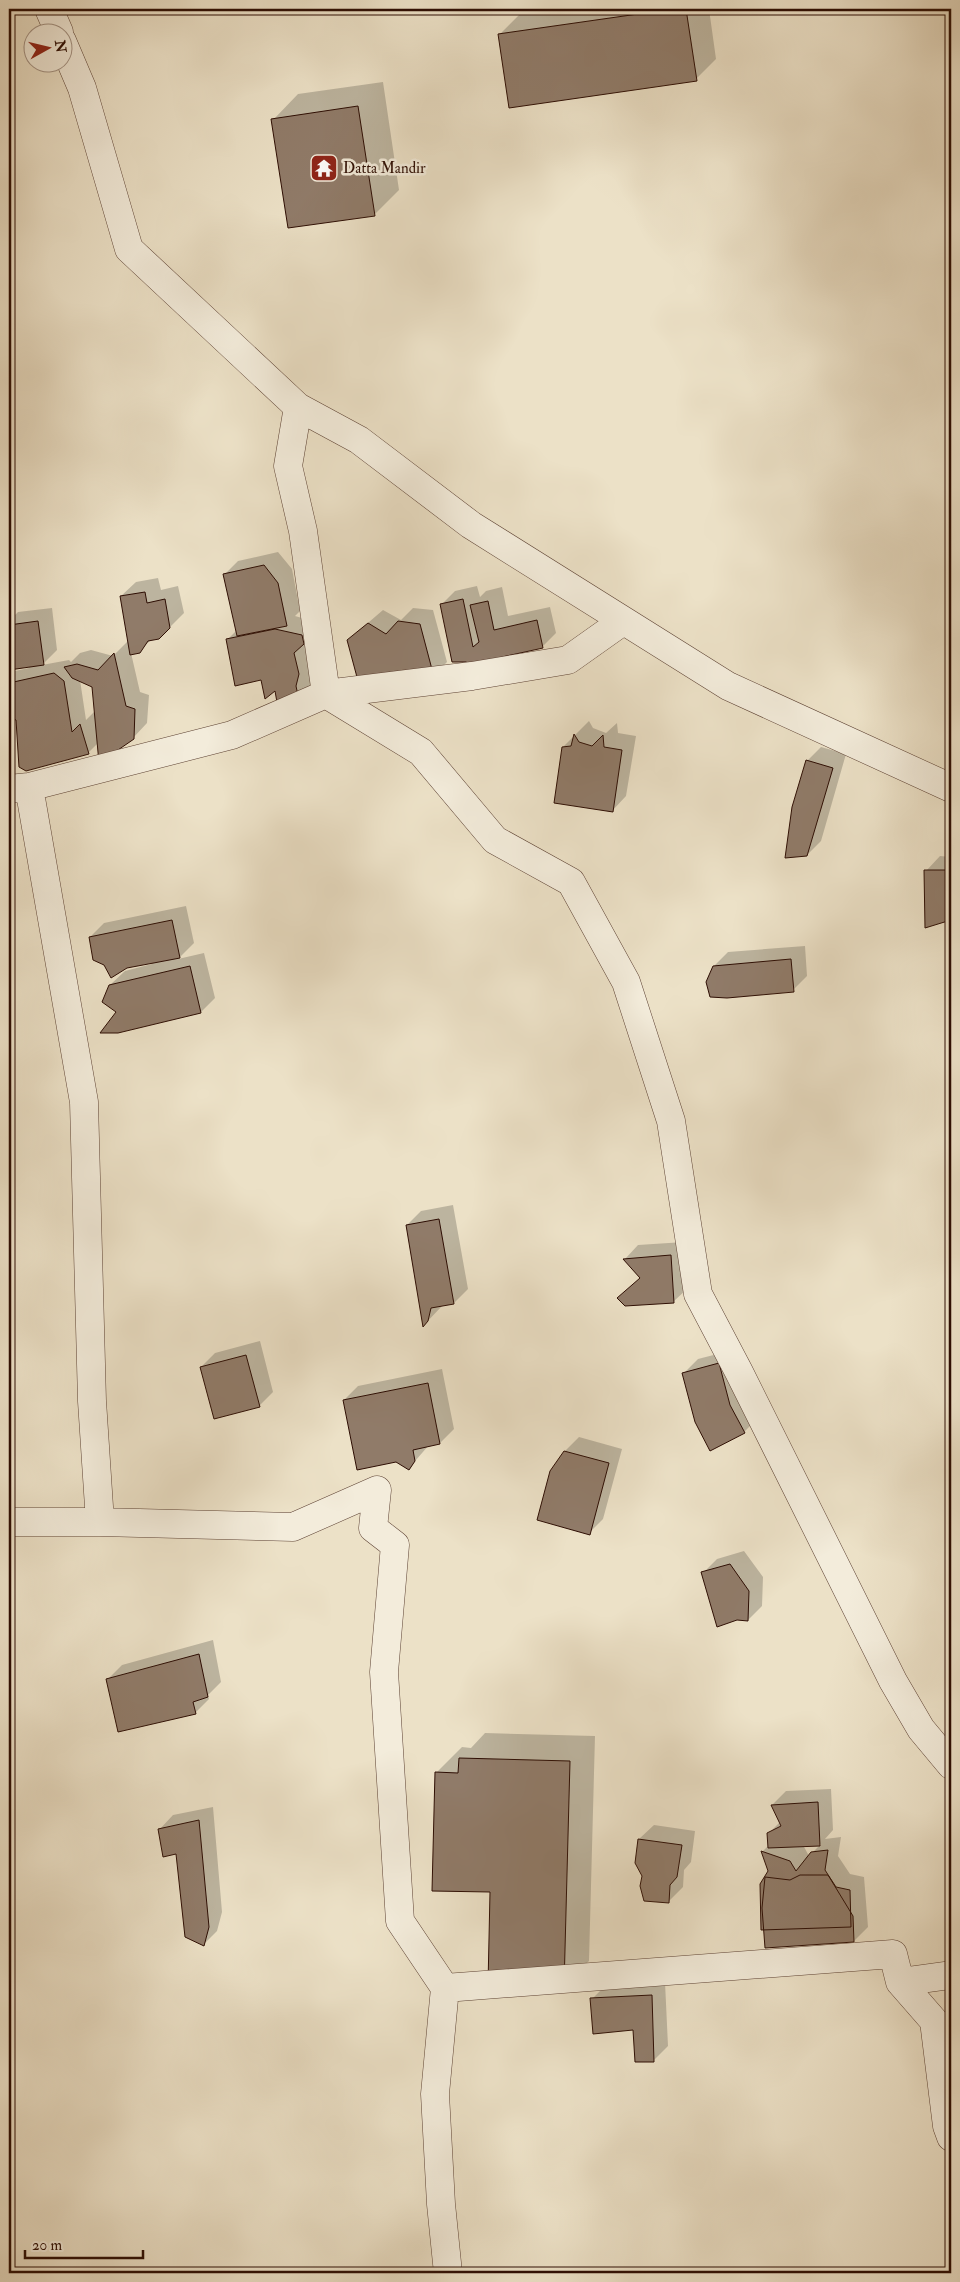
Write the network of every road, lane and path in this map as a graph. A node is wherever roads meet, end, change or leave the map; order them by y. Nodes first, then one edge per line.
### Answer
1 (49, 9) edge
2 (55, 22) edge
3 (72, 64) edge
4 (298, 407) junction
5 (623, 621) junction
6 (326, 694) junction
7 (19, 788) edge
8 (951, 788) edge
9 (9, 1522) edge
10 (100, 1522) junction
11 (951, 1765) edge
12 (951, 1976) edge
13 (900, 1982) junction
14 (445, 1988) junction
15 (951, 2137) edge
16 (448, 2273) edge

1 - 2 street
3 - 4 street
4 - 5 street
4 - 6 street
5 - 6 street
5 - 8 street
6 - 7 street
6 - 11 street
7 - 10 street
9 - 10 street
10 - 14 street
12 - 13 street
13 - 14 street
13 - 15 street
14 - 16 street

